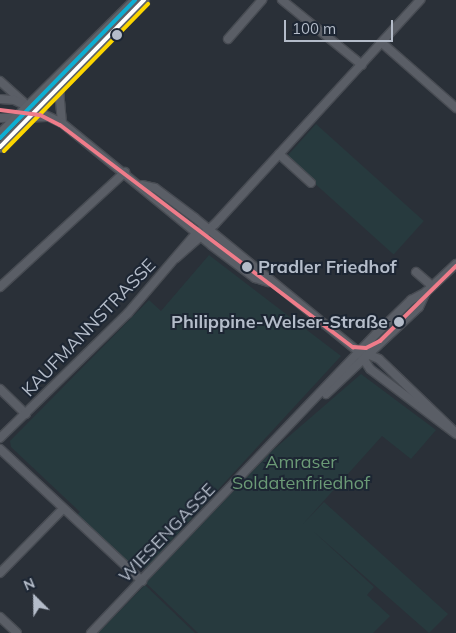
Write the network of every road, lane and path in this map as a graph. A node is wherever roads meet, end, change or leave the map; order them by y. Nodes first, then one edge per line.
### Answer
1 (134, 0) edge
2 (144, 0) edge
3 (262, 0) edge
4 (282, 0) edge
5 (420, 0) edge
6 (228, 39) dead end
7 (383, 44) junction
8 (362, 64) junction
9 (0, 82) edge
10 (59, 89) junction
11 (0, 99) edge
12 (28, 107) junction
13 (456, 108) edge
14 (33, 116) junction
15 (0, 118) edge
16 (14, 119) junction
17 (62, 124) junction
18 (0, 133) edge
19 (0, 147) edge
20 (279, 154) junction
21 (125, 172) junction
22 (311, 184) dead end
23 (142, 185) junction
24 (208, 230) junction
25 (194, 231) junction
26 (202, 237) junction
27 (176, 258) junction
28 (456, 264) edge
29 (416, 272) dead end
30 (268, 282) junction
31 (0, 287) edge
32 (429, 289) junction
33 (359, 352) junction
34 (367, 357) junction
35 (0, 389) edge
36 (306, 410) junction
37 (26, 414) junction
38 (456, 434) edge
39 (0, 438) edge
40 (0, 449) edge
41 (62, 509) junction
42 (0, 572) edge
43 (142, 581) junction
44 (0, 617) edge
45 (17, 633) edge
46 (91, 633) edge

1 - 12 main road
2 - 10 main road
3 - 6 street
4 - 8 street
5 - 7 street, KAUFMANNSTRASSE
7 - 8 street, KAUFMANNSTRASSE
7 - 13 street
8 - 20 street, KAUFMANNSTRASSE
9 - 12 street
10 - 14 main road
10 - 17 street
11 - 12 street
12 - 14 street
12 - 16 main road
14 - 16 street
14 - 17 street
14 - 19 main road
15 - 16 street
16 - 18 main road
17 - 21 street
20 - 22 street
20 - 24 street, KAUFMANNSTRASSE
21 - 23 street
21 - 31 street
23 - 24 street
23 - 25 street
24 - 25 street
24 - 26 street, KAUFMANNSTRASSE
24 - 30 street
25 - 26 street
25 - 27 street, KAUFMANNSTRASSE
26 - 27 street, KAUFMANNSTRASSE
26 - 30 street
27 - 37 street, KAUFMANNSTRASSE
28 - 32 street
29 - 32 street
30 - 33 street
32 - 33 street
32 - 34 street
33 - 34 street
33 - 36 street, WIESENGASSE
34 - 36 street, WIESENGASSE
34 - 38 street
34 - 38 street
35 - 37 street
36 - 43 street, WIESENGASSE
37 - 39 street, KAUFMANNSTRASSE
40 - 41 street
41 - 42 street
41 - 43 street
43 - 46 street, WIESENGASSE
44 - 45 street

